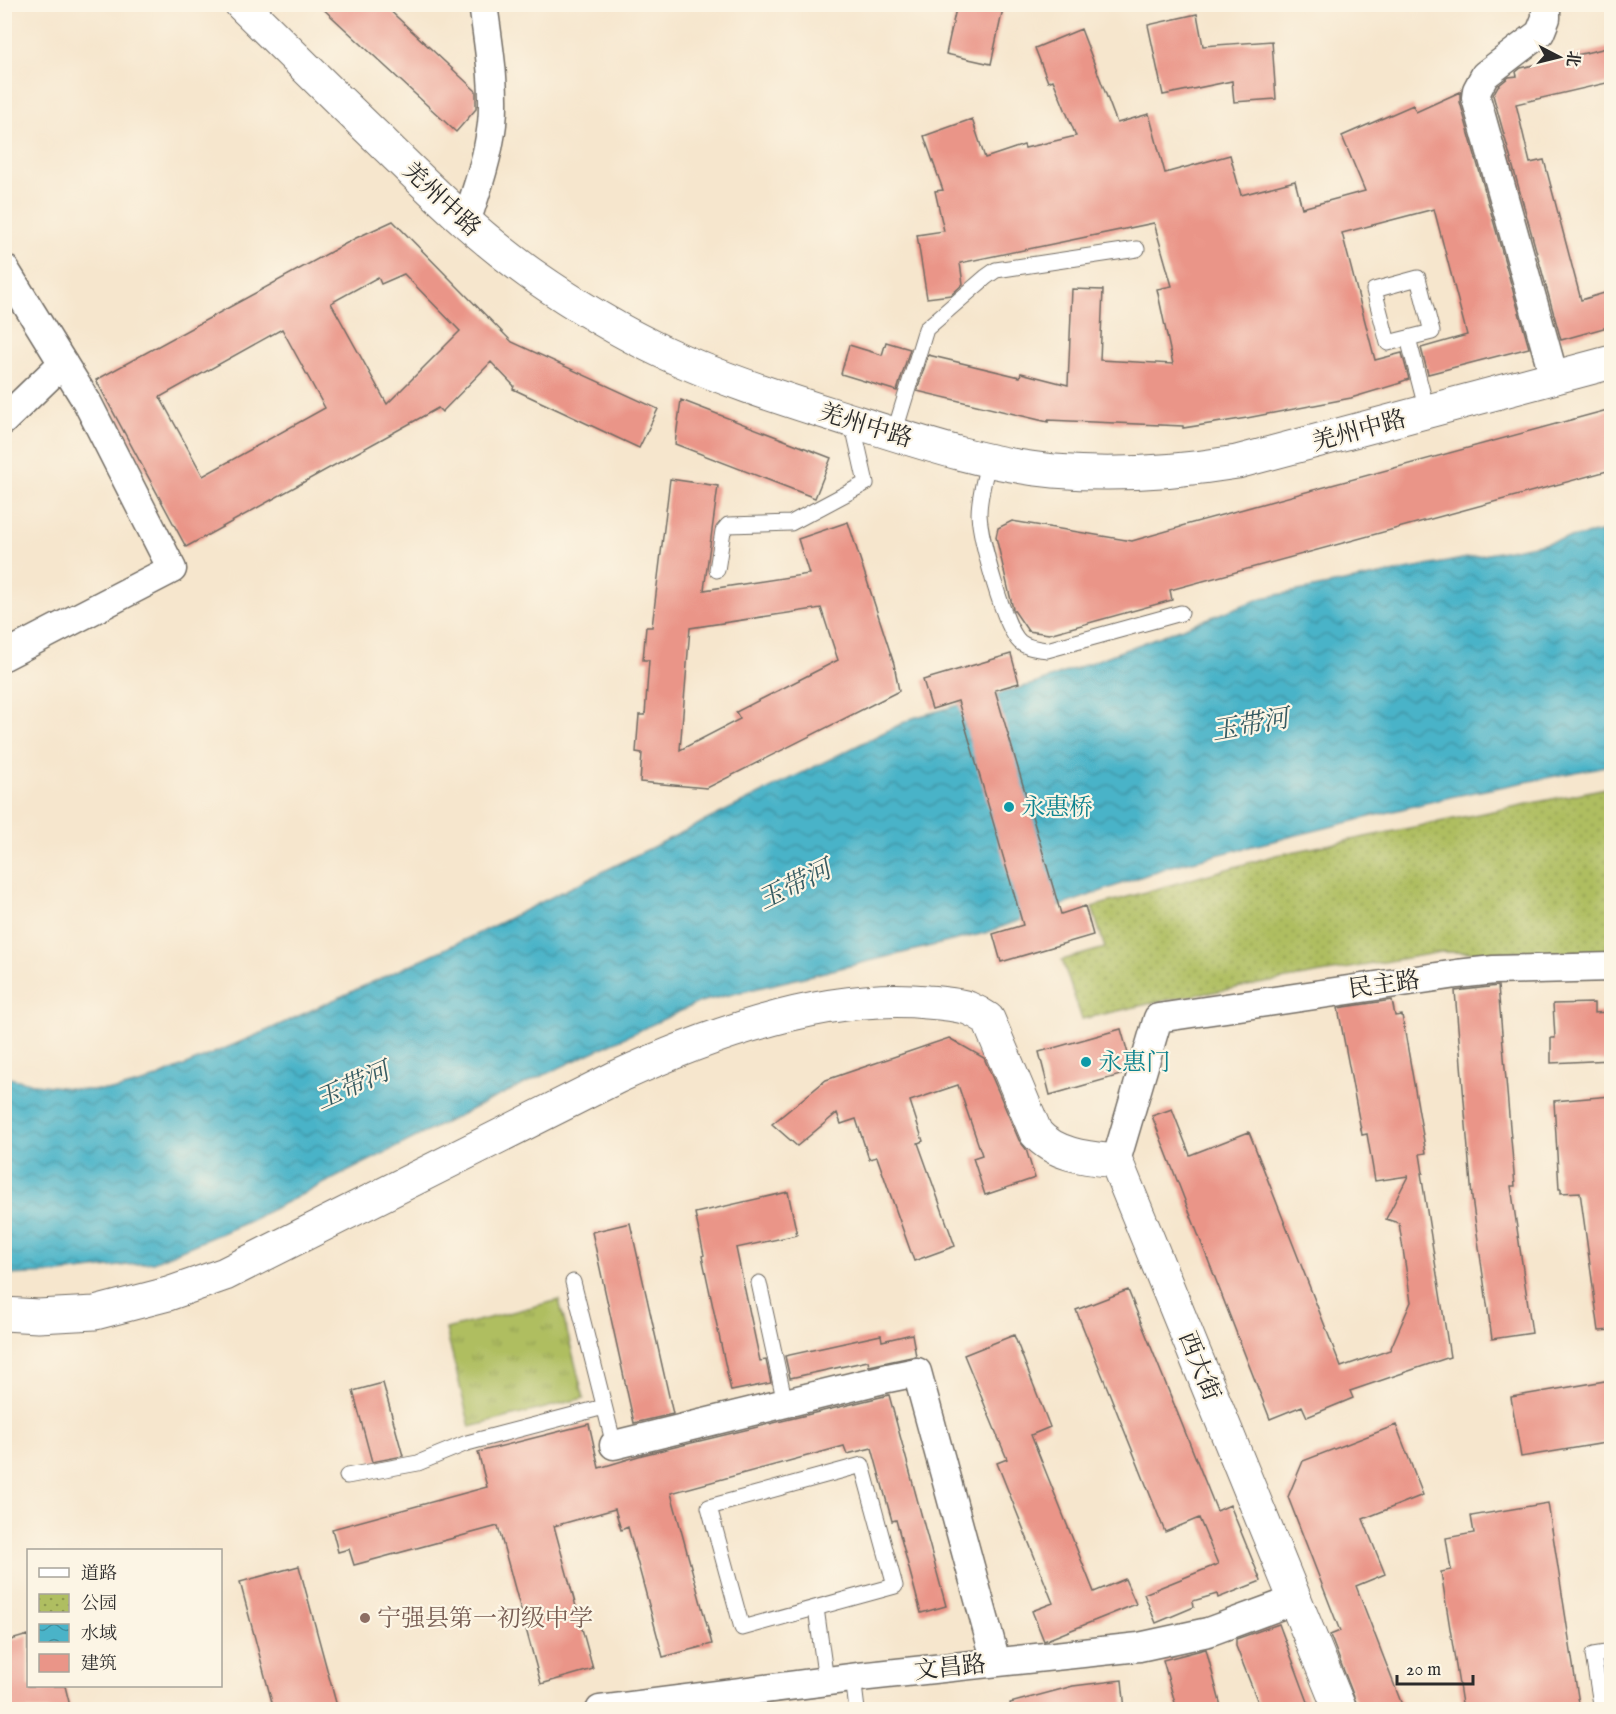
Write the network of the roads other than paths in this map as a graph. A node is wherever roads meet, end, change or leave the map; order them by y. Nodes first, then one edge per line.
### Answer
1 (241, 4) edge
2 (483, 4) edge
3 (1546, 4) edge
4 (466, 222) junction
5 (1137, 249) dead end
6 (4, 268) edge
7 (1408, 338) junction
8 (1611, 362) edge
9 (63, 363) junction
10 (1554, 377) junction
11 (1427, 411) junction
12 (4, 420) edge
13 (852, 421) junction
14 (894, 434) junction
15 (989, 459) junction
16 (717, 570) dead end
17 (1181, 613) dead end
18 (4, 656) edge
19 (1611, 967) edge
20 (1116, 1161) junction
21 (573, 1282) dead end
22 (759, 1283) dead end
23 (4, 1314) edge
24 (785, 1402) junction
25 (604, 1407) junction
26 (614, 1445) joint
27 (347, 1476) dead end
28 (1295, 1600) junction
29 (816, 1608) junction
30 (1611, 1652) edge
31 (996, 1662) junction
32 (840, 1679) junction
33 (600, 1710) edge
34 (857, 1710) edge
35 (1340, 1710) edge
36 (1602, 1710) edge

1 - 4 street, 羌州中路
2 - 4 street
3 - 10 street
4 - 13 street, 羌州中路
5 - 14 lane
6 - 9 street
7 - 7 lane
7 - 11 lane
8 - 10 street, 羌州中路
9 - 12 street
9 - 18 street
10 - 11 street, 羌州中路
11 - 15 street, 羌州中路
13 - 14 street, 羌州中路
13 - 16 lane
14 - 15 street, 羌州中路
15 - 17 lane
19 - 20 street, 民主路
20 - 23 street
20 - 28 street, 西大街
21 - 25 lane
22 - 24 lane
24 - 26 street
24 - 31 street
25 - 26 lane
25 - 27 lane
28 - 31 street, 文昌路
28 - 35 street, 西大街
29 - 29 lane
29 - 32 lane
30 - 36 lane
31 - 32 street, 文昌路
32 - 33 street, 文昌路
32 - 34 lane

